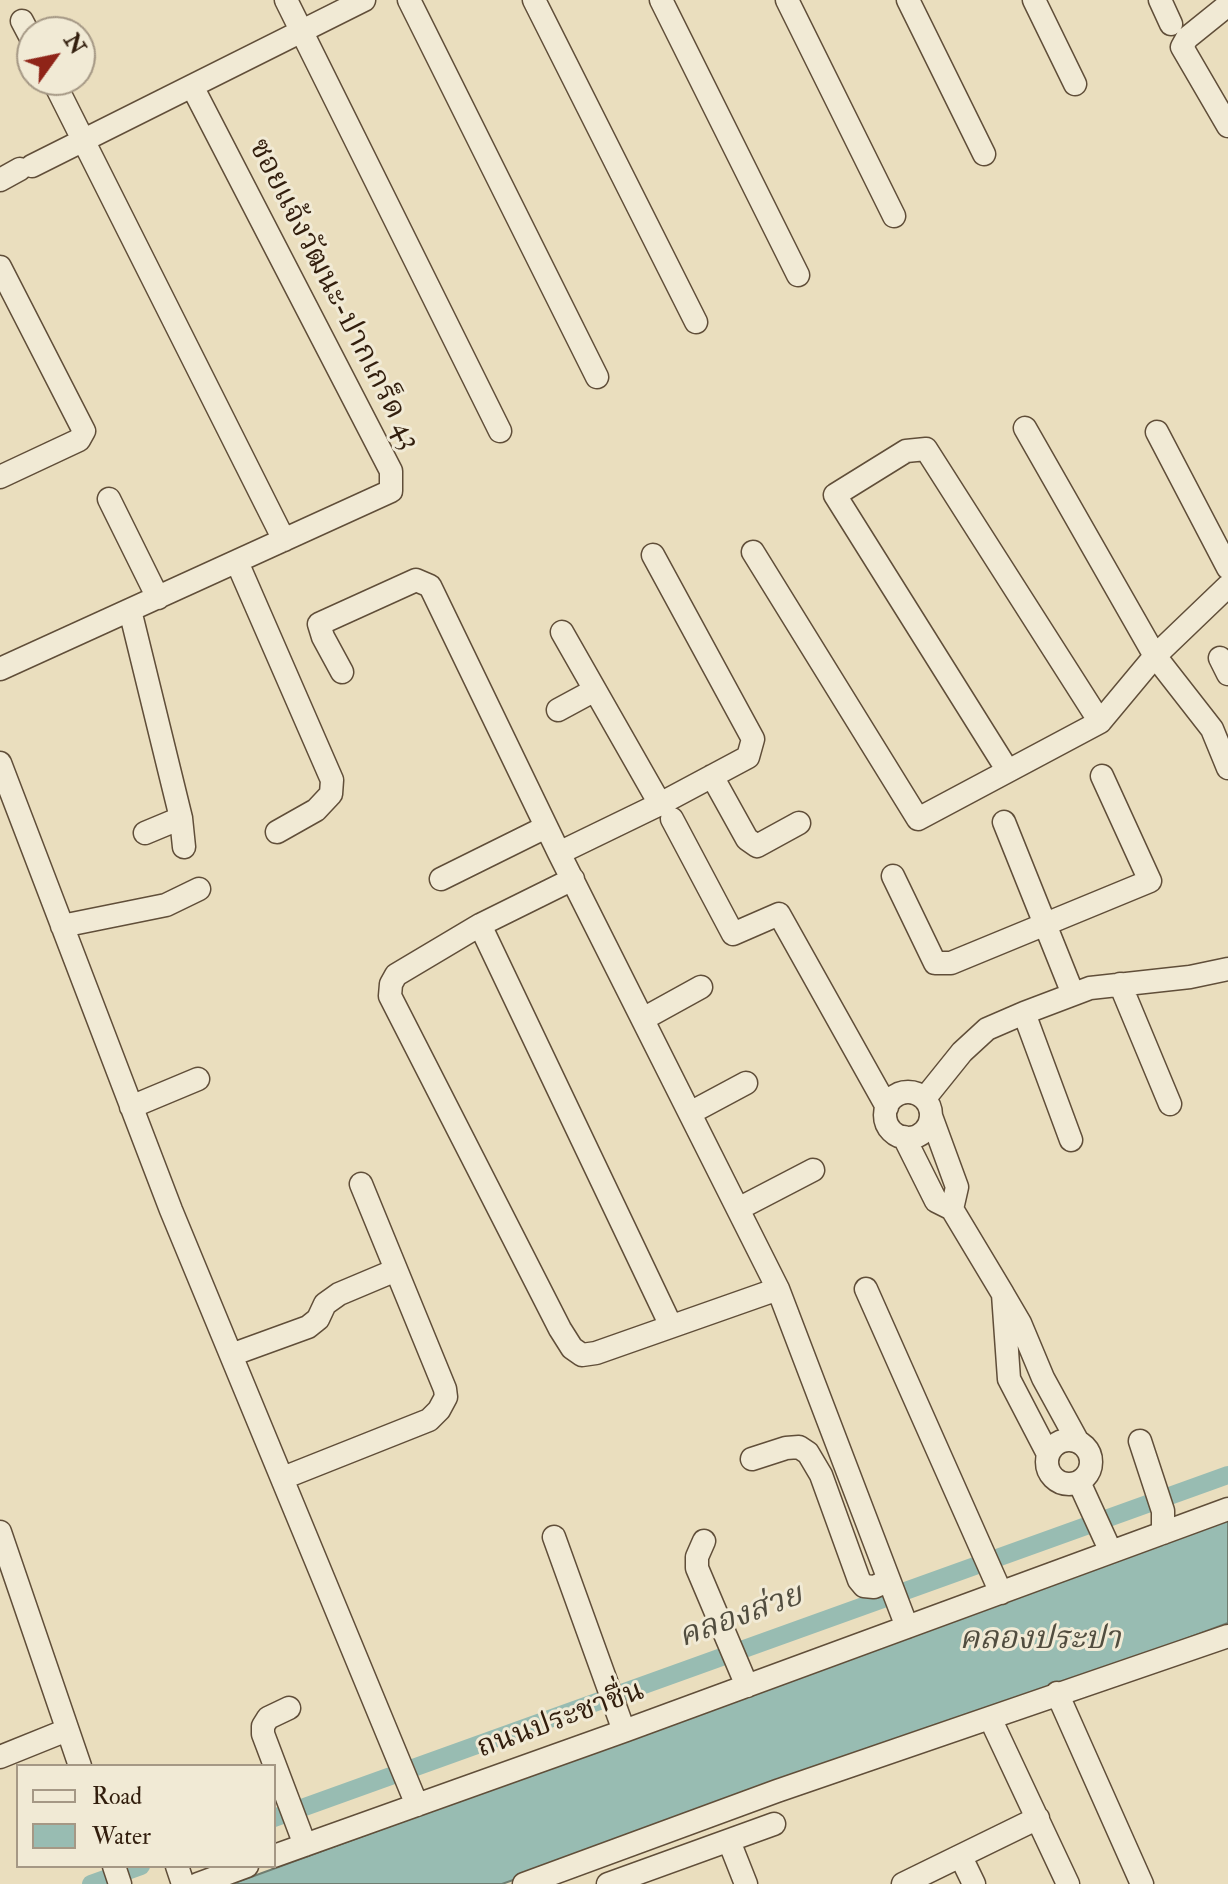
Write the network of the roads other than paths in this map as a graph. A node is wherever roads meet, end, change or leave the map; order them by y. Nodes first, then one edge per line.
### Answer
1 (286, 0) edge
2 (364, 0) edge
3 (409, 0) edge
4 (534, 0) edge
5 (661, 0) edge
6 (787, 0) edge
7 (908, 0) edge
8 (1034, 0) edge
9 (1160, 0) edge
10 (1228, 5) edge
11 (1171, 24) dead end
12 (302, 31) junction
13 (1075, 84) dead end
14 (193, 88) junction
15 (61, 96) edge
16 (1228, 126) edge
17 (85, 141) junction
18 (984, 154) dead end
19 (17, 172) edge
20 (894, 216) dead end
21 (0, 267) edge
22 (798, 275) dead end
23 (696, 322) dead end
24 (597, 377) dead end
25 (1025, 428) dead end
26 (500, 431) dead end
27 (1157, 432) dead end
28 (0, 477) edge
29 (109, 499) dead end
30 (284, 540) junction
31 (753, 552) dead end
32 (653, 555) dead end
33 (237, 562) junction
34 (1228, 568) edge
35 (1228, 586) edge
36 (158, 598) junction
37 (130, 610) junction
38 (562, 632) dead end
39 (1155, 656) junction
40 (2, 664) edge
41 (342, 672) dead end
42 (595, 690) junction
43 (558, 710) dead end
44 (1100, 722) junction
45 (1226, 758) edge
46 (0, 763) edge
47 (1008, 771) junction
48 (712, 776) junction
49 (1102, 776) dead end
50 (666, 812) junction
51 (181, 818) junction
52 (1004, 822) dead end
53 (799, 823) dead end
54 (546, 827) junction
55 (277, 832) dead end
56 (145, 833) dead end
57 (184, 847) dead end
58 (559, 853) junction
59 (893, 876) dead end
60 (441, 879) dead end
61 (573, 879) junction
62 (199, 889) dead end
63 (1045, 924) junction
64 (480, 925) junction
65 (62, 926) junction
66 (1228, 969) edge
67 (1120, 984) junction
68 (701, 987) dead end
69 (1073, 994) junction
70 (1024, 1013) junction
71 (643, 1019) junction
72 (198, 1079) dead end
73 (746, 1083) dead end
74 (1170, 1104) dead end
75 (131, 1107) junction
76 (887, 1107) junction
77 (928, 1107) junction
78 (690, 1113) junction
79 (904, 1137) junction
80 (1071, 1140) dead end
81 (813, 1170) dead end
82 (361, 1184) dead end
83 (738, 1209) junction
84 (952, 1209) junction
85 (396, 1270) junction
86 (778, 1289) junction
87 (866, 1289) dead end
88 (1003, 1294) junction
89 (671, 1326) junction
90 (231, 1355) junction
91 (1140, 1441) dead end
92 (1078, 1442) junction
93 (1048, 1454) junction
94 (752, 1459) dead end
95 (283, 1478) junction
96 (1079, 1482) junction
97 (1228, 1509) edge
98 (1163, 1522) junction
99 (0, 1532) edge
100 (554, 1537) dead end
101 (704, 1541) dead end
102 (1107, 1544) junction
103 (888, 1578) junction
104 (998, 1585) junction
105 (904, 1618) junction
106 (1228, 1636) edge
107 (743, 1678) junction
108 (1057, 1693) junction
109 (289, 1708) dead end
110 (990, 1718) junction
111 (621, 1722) junction
112 (67, 1730) junction
113 (0, 1757) edge
114 (79, 1764) edge
115 (275, 1764) edge
116 (276, 1767) edge
117 (414, 1796) junction
118 (1038, 1818) junction
119 (774, 1824) dead end
120 (302, 1837) junction
121 (729, 1841) junction
122 (276, 1855) edge
123 (961, 1857) junction
124 (242, 1868) edge
125 (198, 1884) edge
126 (524, 1884) edge
127 (608, 1884) edge
128 (746, 1884) edge
129 (903, 1884) edge
130 (974, 1884) edge
131 (1068, 1884) edge
132 (1142, 1884) edge

1 - 12 street
2 - 12 street
3 - 24 street
4 - 23 street
5 - 22 street
6 - 20 street
7 - 18 street
8 - 13 street
9 - 11 street
10 - 16 street
12 - 14 street
12 - 26 street
14 - 17 street
14 - 30 street, ซอยแจ้งวัฒนะ-ปากเกร็ด 43
15 - 17 street
17 - 19 street
17 - 30 street
21 - 28 street
25 - 39 street
27 - 34 street
29 - 36 street
30 - 33 street, ซอยแจ้งวัฒนะ-ปากเกร็ด 43
31 - 47 street
32 - 48 street
33 - 36 street, ซอยแจ้งวัฒนะ-ปากเกร็ด 43
33 - 55 street
35 - 39 street
36 - 37 street, ซอยแจ้งวัฒนะ-ปากเกร็ด 43
37 - 40 street, ซอยแจ้งวัฒนะ-ปากเกร็ด 43
37 - 51 street
38 - 42 street
39 - 44 street
39 - 45 street
41 - 54 street
42 - 43 street
42 - 50 street
44 - 47 street
44 - 47 street
46 - 65 street
48 - 50 street
48 - 53 street
49 - 63 street
50 - 58 street
50 - 76 street
51 - 56 street
51 - 57 street
52 - 63 street
54 - 58 street
54 - 60 street
58 - 61 street
59 - 63 street
61 - 64 street
61 - 71 street
62 - 65 street
63 - 69 street
64 - 89 street
64 - 89 street
65 - 75 street
66 - 67 street
67 - 69 street
67 - 74 street
68 - 71 street
69 - 70 street
70 - 77 street
70 - 80 street
71 - 78 street
72 - 75 street
73 - 78 street
75 - 90 street
76 - 77 street
76 - 79 street
77 - 79 street
77 - 84 street
78 - 83 street
79 - 84 street
81 - 83 street
82 - 85 street
83 - 86 street
84 - 88 street
85 - 90 street
85 - 95 street
86 - 89 street
86 - 103 street
87 - 104 street
88 - 92 street
88 - 93 street
90 - 95 street
91 - 98 street
92 - 93 street
92 - 96 street
93 - 96 street
94 - 103 street
95 - 117 street
96 - 102 street
97 - 98 street, ถนนประชาชื่น
98 - 102 street, ถนนประชาชื่น
99 - 112 street
100 - 111 street
101 - 107 street
102 - 104 street, ถนนประชาชื่น
103 - 105 street
104 - 105 street, ถนนประชาชื่น
105 - 107 street, ถนนประชาชื่น
106 - 108 street
107 - 111 street, ถนนประชาชื่น
108 - 110 street
108 - 132 street
109 - 115 street
110 - 118 street
110 - 126 street
111 - 117 street, ถนนประชาชื่น
112 - 113 street
112 - 114 street
116 - 120 street
117 - 120 street, ถนนประชาชื่น
118 - 123 street
118 - 131 street
119 - 121 street
120 - 122 street, ถนนประชาชื่น
121 - 127 street
121 - 128 street
123 - 129 street
123 - 130 street
124 - 125 street

